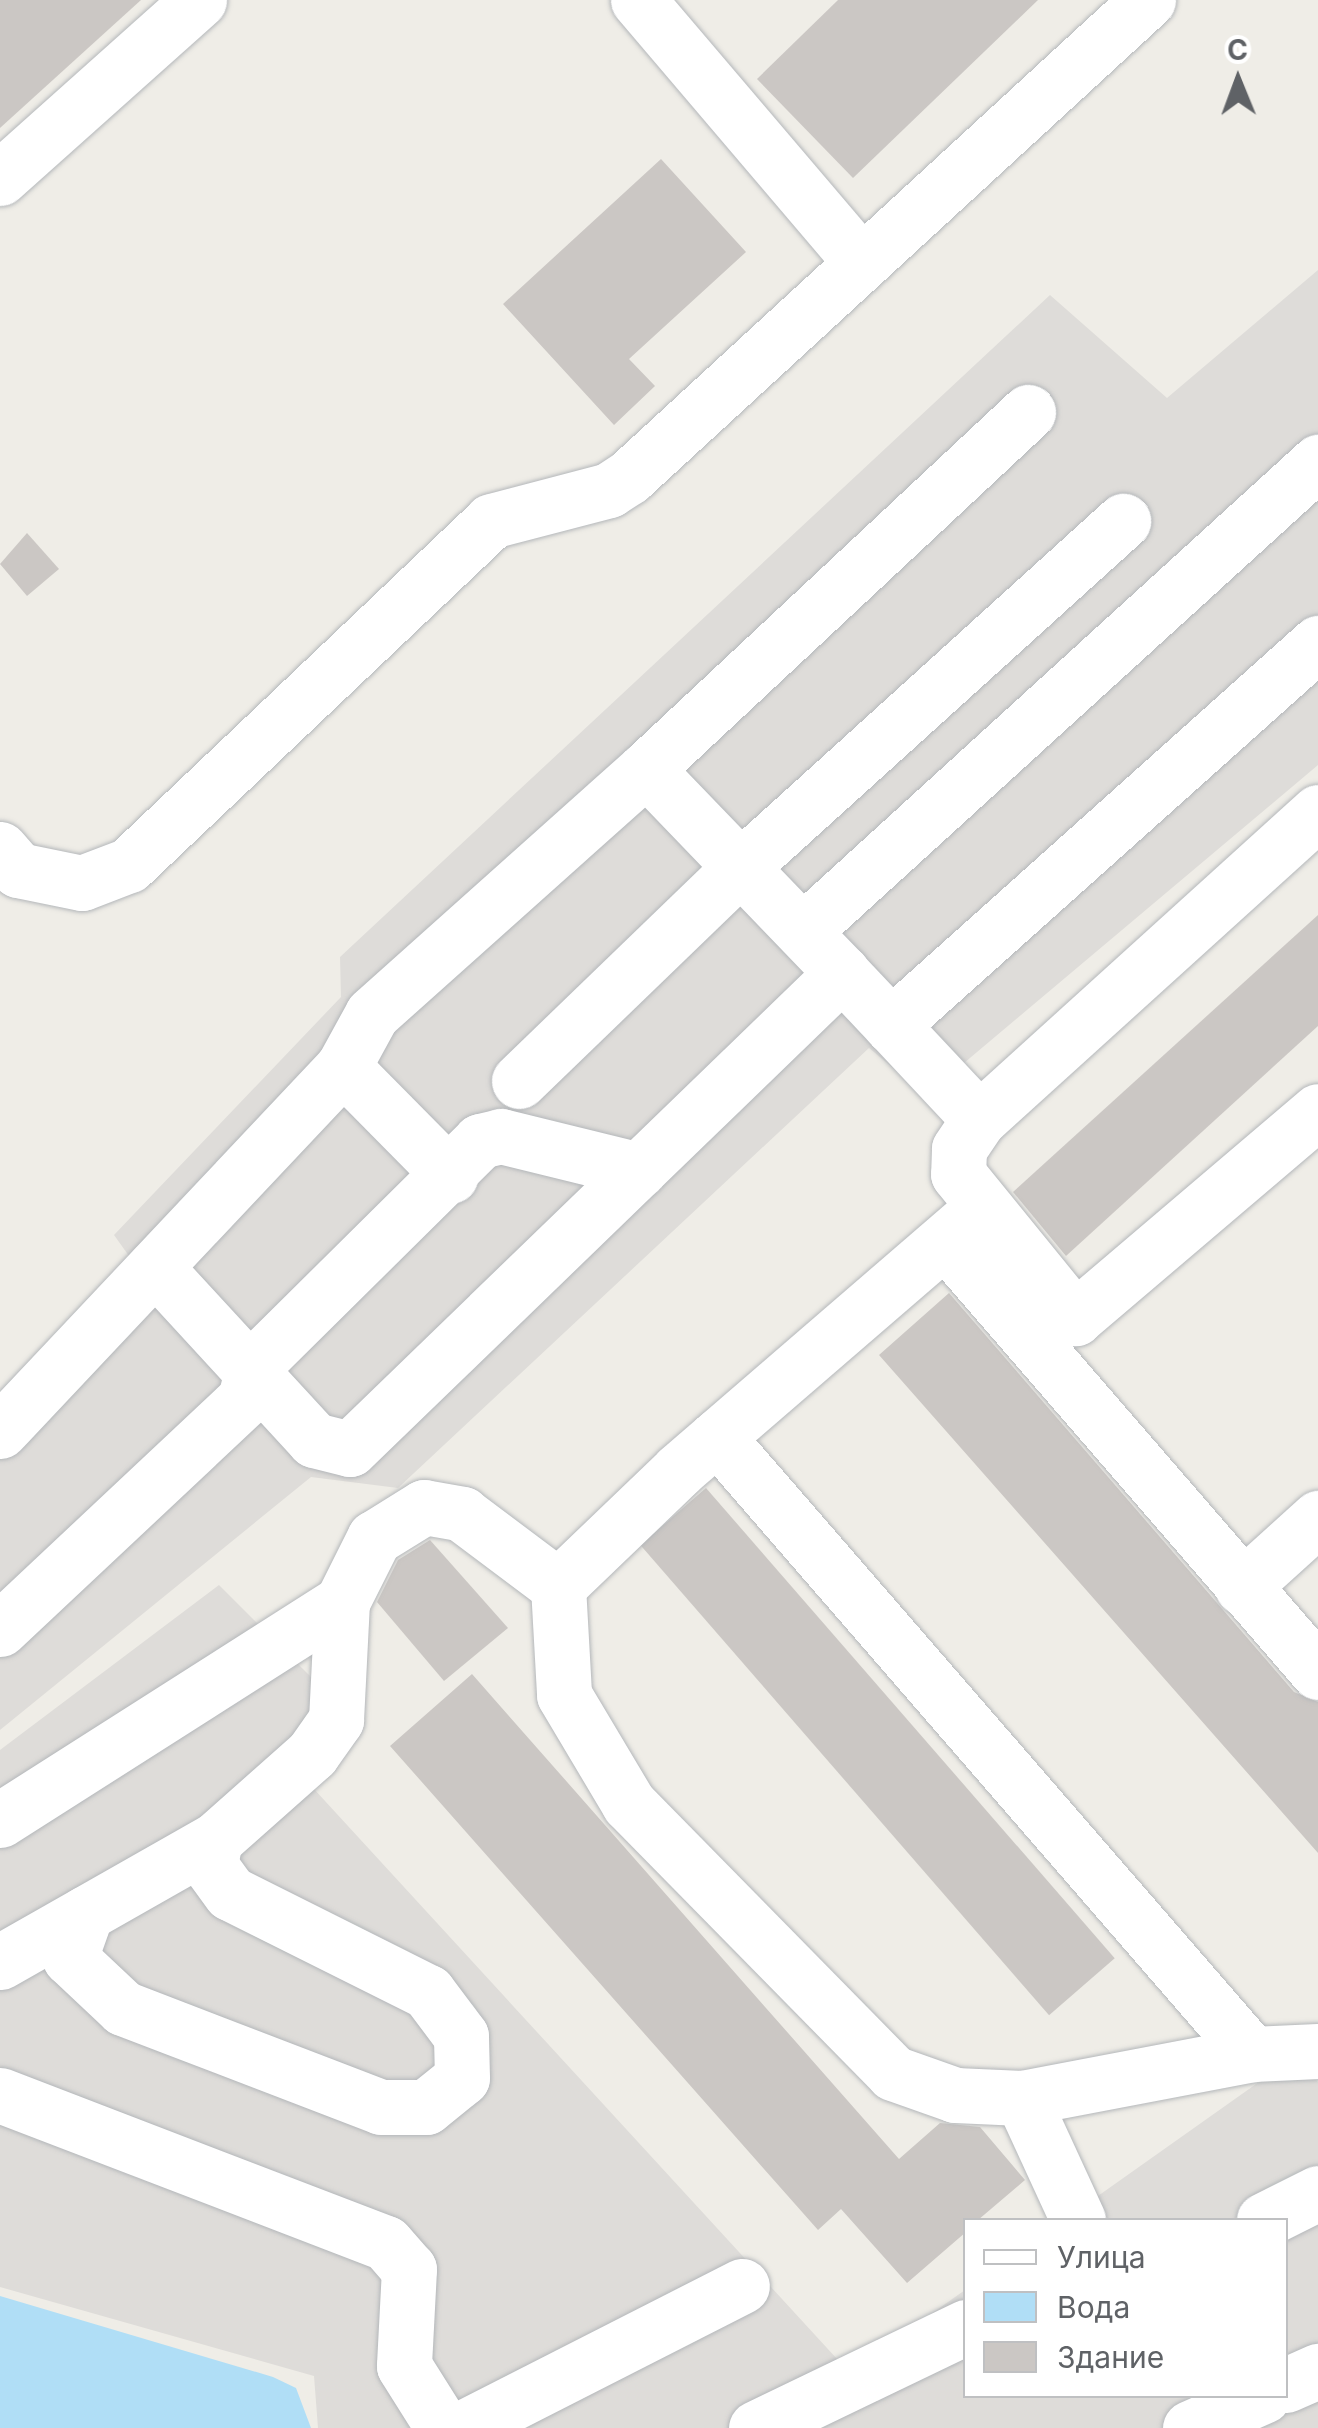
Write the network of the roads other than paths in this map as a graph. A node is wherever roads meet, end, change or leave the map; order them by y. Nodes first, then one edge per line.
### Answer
1 (200, 0) edge
2 (638, 0) edge
3 (1148, 0) edge
4 (0, 178) edge
5 (862, 263) junction
6 (1028, 412) dead end
7 (1318, 462) edge
8 (1123, 521) dead end
9 (1318, 643) edge
10 (646, 770) junction
11 (1318, 812) edge
12 (0, 849) edge
13 (743, 865) junction
14 (803, 930) junction
15 (842, 972) junction
16 (892, 1025) junction
17 (343, 1067) junction
18 (519, 1081) dead end
19 (1318, 1111) edge
20 (978, 1119) junction
21 (639, 1170) junction
22 (451, 1176) junction
23 (963, 1226) junction
24 (155, 1267) junction
25 (253, 1366) junction
26 (0, 1431) edge
27 (717, 1437) junction
28 (1318, 1518) edge
29 (558, 1586) junction
30 (1242, 1588) junction
31 (342, 1602) junction
32 (0, 1629) edge
33 (1318, 1672) edge
34 (0, 1820) edge
35 (215, 1840) junction
36 (86, 1912) junction
37 (0, 1962) edge
38 (1318, 2051) edge
39 (1252, 2054) junction
40 (0, 2095) edge
41 (1022, 2098) junction
42 (1318, 2193) edge
43 (1077, 2218) edge
44 (1268, 2218) edge
45 (742, 2286) dead end
46 (963, 2328) edge
47 (1318, 2371) edge
48 (1288, 2384) edge
49 (1159, 2398) edge
50 (1258, 2398) edge
51 (443, 2428) edge
52 (463, 2428) edge
53 (756, 2428) edge
54 (1173, 2428) edge
55 (1190, 2428) edge

1 - 4 street
2 - 5 street
3 - 5 street
5 - 12 street
6 - 10 street
7 - 14 street
8 - 13 street
9 - 16 street
10 - 13 street
10 - 17 street
11 - 20 street
13 - 14 street
13 - 18 street
14 - 15 street
15 - 16 street
15 - 21 street
16 - 20 street
17 - 22 street
17 - 24 street
19 - 23 street
20 - 23 street
21 - 22 street
21 - 25 street
22 - 25 street
23 - 27 street
23 - 30 street
24 - 25 street
24 - 26 street
25 - 32 street
27 - 29 street
27 - 39 street
28 - 30 street
29 - 31 street
29 - 41 street
30 - 33 street
31 - 34 street
31 - 35 street
35 - 36 street
35 - 36 street
36 - 37 street
38 - 39 street
39 - 41 street
40 - 51 street
41 - 43 street
42 - 44 street
45 - 52 street
46 - 53 street
47 - 48 street
49 - 54 street
50 - 55 street

